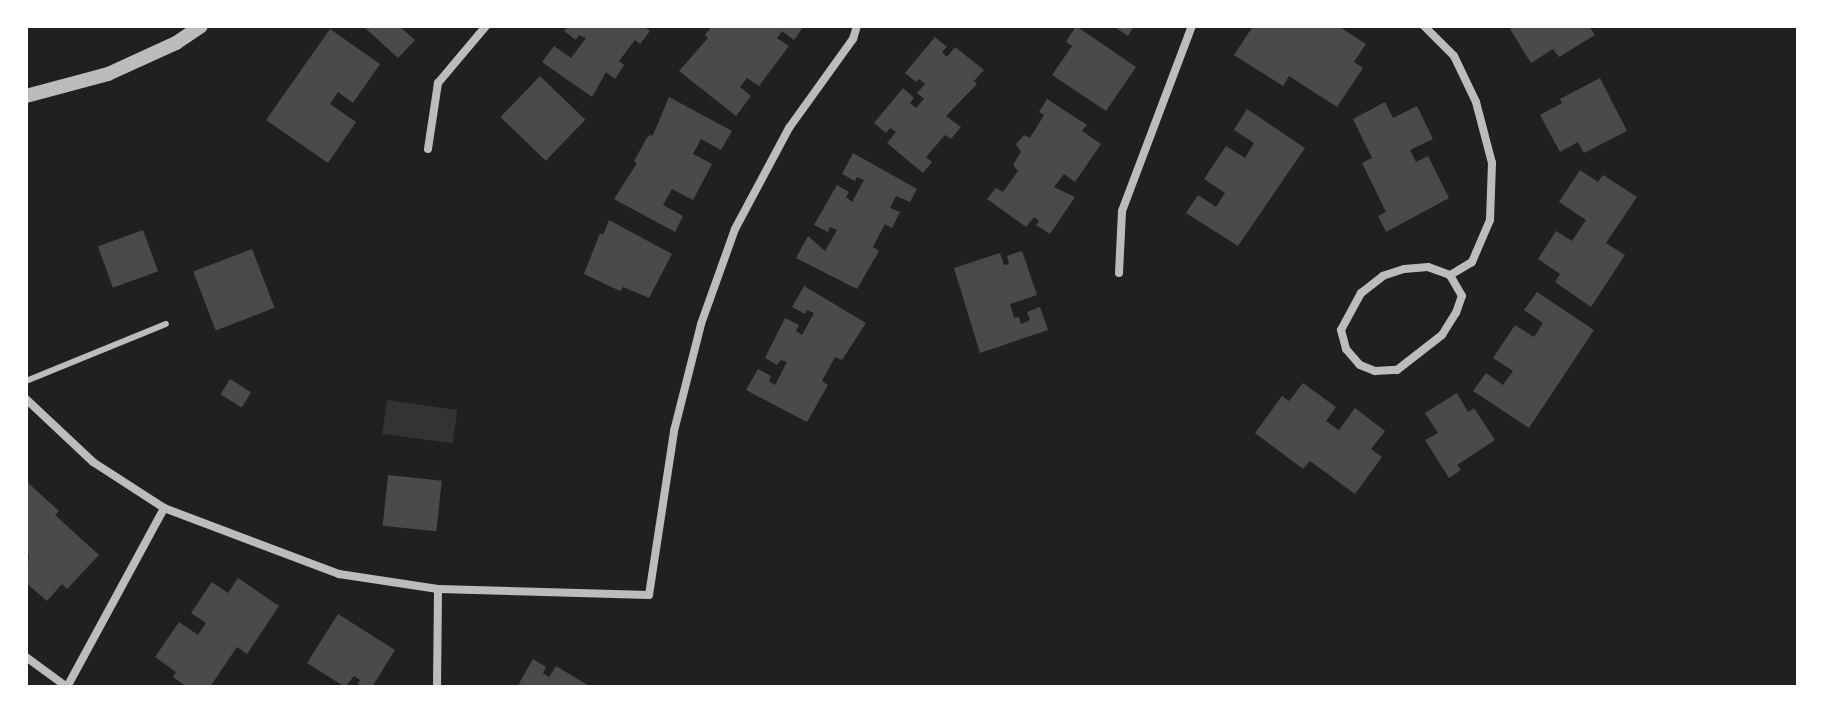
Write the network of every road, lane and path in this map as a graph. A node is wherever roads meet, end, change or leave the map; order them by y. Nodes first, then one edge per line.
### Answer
1 (201, 26) edge
2 (486, 26) edge
3 (857, 26) edge
4 (1192, 26) edge
5 (1424, 26) edge
6 (26, 96) edge
7 (428, 149) dead end
8 (1119, 273) dead end
9 (1450, 275) junction
10 (166, 324) dead end
11 (26, 381) edge
12 (26, 399) edge
13 (164, 508) junction
14 (438, 589) junction
15 (26, 657) edge
16 (67, 687) edge
17 (437, 687) edge

1 - 6 street
2 - 7 street
3 - 14 street
4 - 8 street
5 - 9 street
9 - 9 street
10 - 11 lane
12 - 13 street
13 - 14 street
13 - 16 street
14 - 17 street
15 - 16 street

